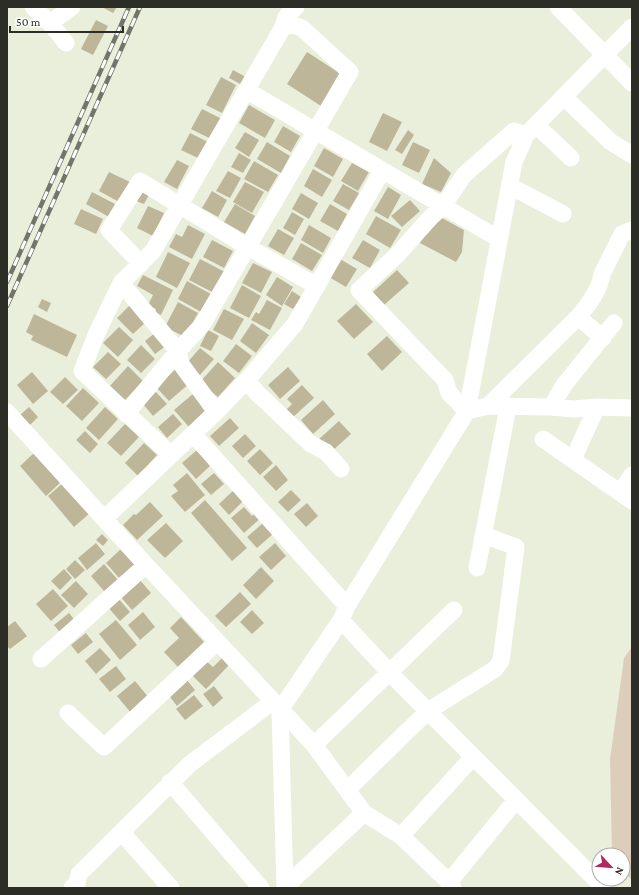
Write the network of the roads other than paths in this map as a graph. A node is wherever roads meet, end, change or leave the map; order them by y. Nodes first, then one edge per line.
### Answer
1 (33, 7) edge
2 (72, 7) edge
3 (296, 7) edge
4 (558, 7) edge
5 (50, 23) junction
6 (283, 27) junction
7 (632, 27) edge
8 (66, 43) dead end
9 (604, 55) junction
10 (632, 83) edge
11 (246, 90) junction
12 (564, 97) junction
13 (531, 130) junction
14 (315, 131) junction
15 (632, 155) edge
16 (571, 158) dead end
17 (382, 170) junction
18 (510, 186) junction
19 (180, 206) junction
20 (443, 206) junction
21 (563, 214) dead end
22 (632, 230) edge
23 (499, 239) junction
24 (248, 247) junction
25 (141, 264) junction
26 (121, 283) junction
27 (317, 286) junction
28 (578, 317) junction
29 (614, 323) dead end
30 (602, 338) junction
31 (178, 351) junction
32 (247, 380) junction
33 (488, 406) junction
34 (631, 406) edge
35 (508, 407) junction
36 (597, 407) junction
37 (551, 408) junction
38 (467, 410) junction
39 (7, 412) edge
40 (216, 412) junction
41 (126, 414) junction
42 (193, 434) junction
43 (543, 438) dead end
44 (170, 454) junction
45 (573, 459) junction
46 (341, 469) dead end
47 (632, 475) edge
48 (626, 497) edge
49 (104, 519) junction
50 (484, 535) junction
51 (146, 565) junction
52 (477, 568) dead end
53 (454, 610) dead end
54 (344, 613) junction
55 (217, 642) junction
56 (41, 659) dead end
57 (389, 672) junction
58 (276, 706) junction
59 (428, 711) junction
60 (68, 713) dead end
61 (314, 745) junction
62 (473, 757) junction
63 (170, 782) junction
64 (348, 789) junction
65 (516, 800) junction
66 (364, 813) junction
67 (122, 833) junction
68 (401, 836) junction
69 (451, 885) edge
70 (165, 886) edge
71 (72, 888) edge
72 (261, 888) edge
73 (285, 888) edge
74 (604, 888) edge

1 - 5 street
2 - 5 street
3 - 6 street
4 - 9 street
5 - 8 street
6 - 11 street
6 - 14 street
7 - 9 street
9 - 10 street
9 - 12 street
11 - 14 street
11 - 19 street
12 - 13 street
12 - 15 street
13 - 16 street
13 - 18 street
13 - 20 street
14 - 17 street
14 - 24 street
17 - 20 street
17 - 27 street
18 - 21 street
18 - 23 street
19 - 24 street
19 - 25 street
19 - 25 street
20 - 23 street
20 - 38 street
22 - 28 street
23 - 38 street
24 - 27 street
24 - 31 street
25 - 26 street
26 - 31 street
26 - 41 street
27 - 32 street
28 - 30 street
28 - 33 street
29 - 30 street
30 - 37 street
31 - 40 street
31 - 41 street
32 - 40 street
32 - 46 street
33 - 35 street
33 - 38 street
34 - 36 street
35 - 37 street
35 - 50 street
36 - 37 street
36 - 45 street
38 - 54 street
39 - 49 street
40 - 42 street
41 - 44 street
42 - 44 street
42 - 54 street
43 - 45 street
44 - 49 street
45 - 48 street
47 - 48 street
49 - 51 street
50 - 52 street
50 - 59 street
51 - 55 street
51 - 56 street
53 - 57 street
54 - 57 street
54 - 58 street
55 - 58 street
55 - 60 street
57 - 59 street
57 - 61 street
58 - 61 street
58 - 63 street
58 - 73 street
59 - 62 street
59 - 64 street
61 - 64 street
62 - 65 street
62 - 68 street
63 - 67 street
63 - 72 street
64 - 66 street
65 - 69 street
65 - 74 street
66 - 68 street
66 - 73 street
67 - 70 street
67 - 71 street
68 - 69 street

